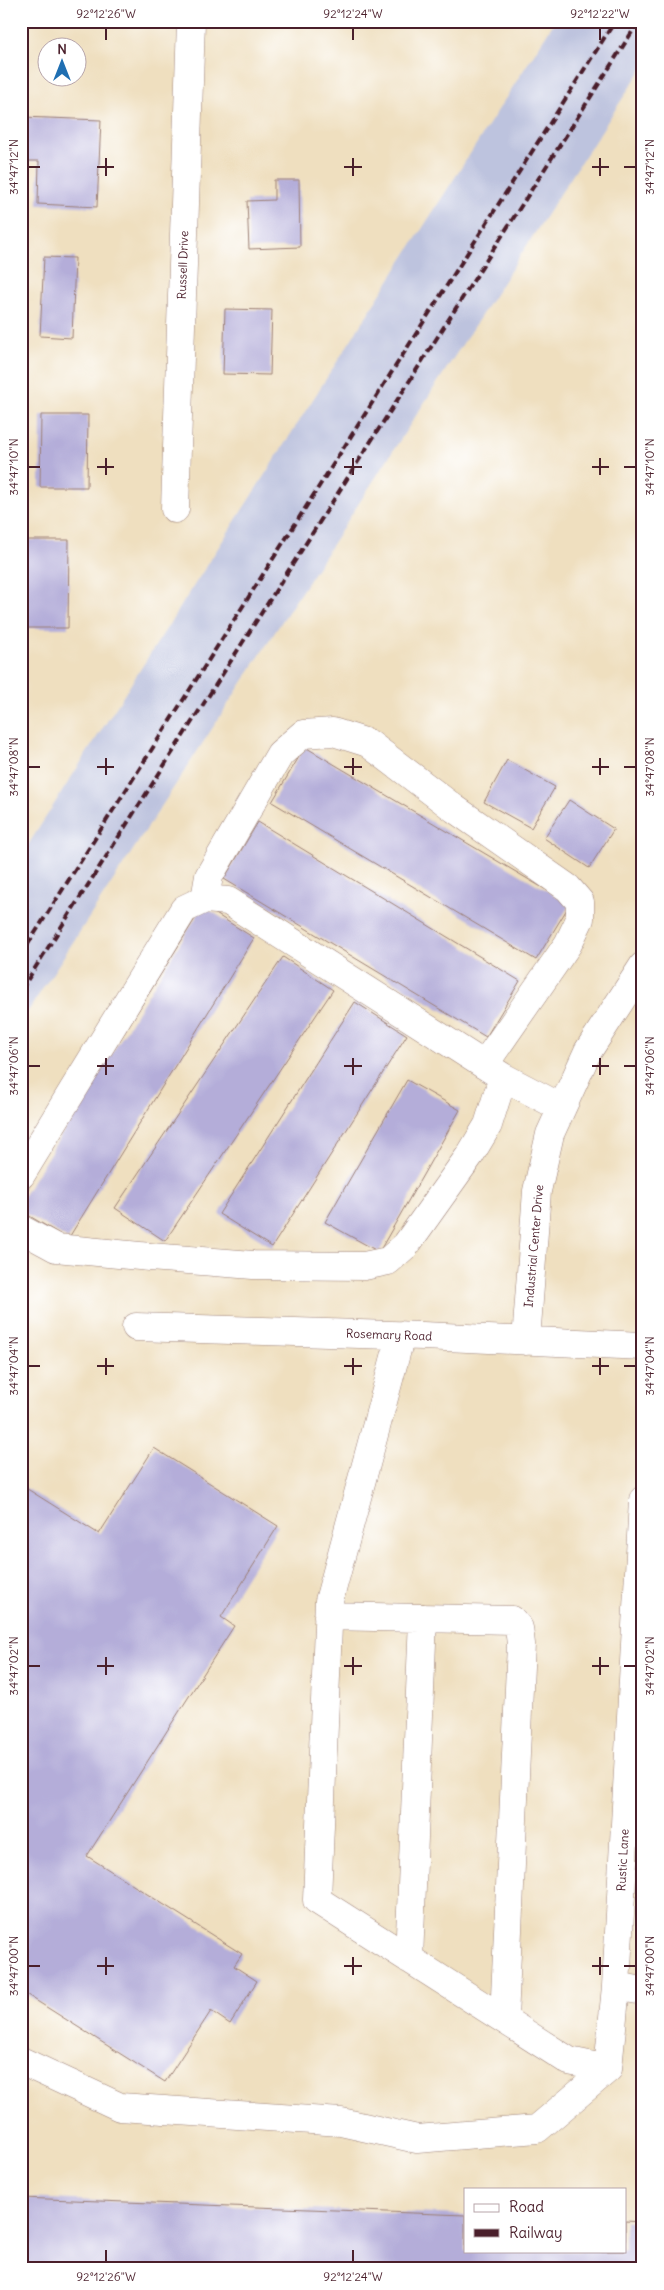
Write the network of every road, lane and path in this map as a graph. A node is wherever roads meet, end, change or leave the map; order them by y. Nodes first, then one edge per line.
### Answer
1 (191, 21) edge
2 (175, 509) dead end
3 (205, 899) junction
4 (643, 966) edge
5 (494, 1071) junction
6 (562, 1108) junction
7 (21, 1175) edge
8 (21, 1229) edge
9 (136, 1327) dead end
10 (401, 1335) junction
11 (526, 1341) junction
12 (643, 1346) edge
13 (643, 1500) edge
14 (328, 1616) junction
15 (423, 1618) junction
16 (634, 1793) edge
17 (409, 1959) junction
18 (616, 1986) junction
19 (643, 1991) edge
20 (504, 2019) junction
21 (21, 2061) edge
22 (608, 2069) junction

1 - 2 street, Russell Drive
3 - 5 street
3 - 5 street
3 - 7 street
4 - 6 street, Industrial Center Drive
5 - 6 street
5 - 8 street
6 - 11 street, Industrial Center Drive
9 - 10 street, Rosemary Road
10 - 11 street, Rosemary Road
10 - 14 street
11 - 12 street, Rosemary Road
13 - 16 street, Rustic Lane
14 - 15 street
14 - 17 street
15 - 17 street
15 - 20 street
16 - 18 street, Rustic Lane
17 - 20 street
18 - 19 street
18 - 22 street, Rustic Lane
20 - 22 street
21 - 22 street

